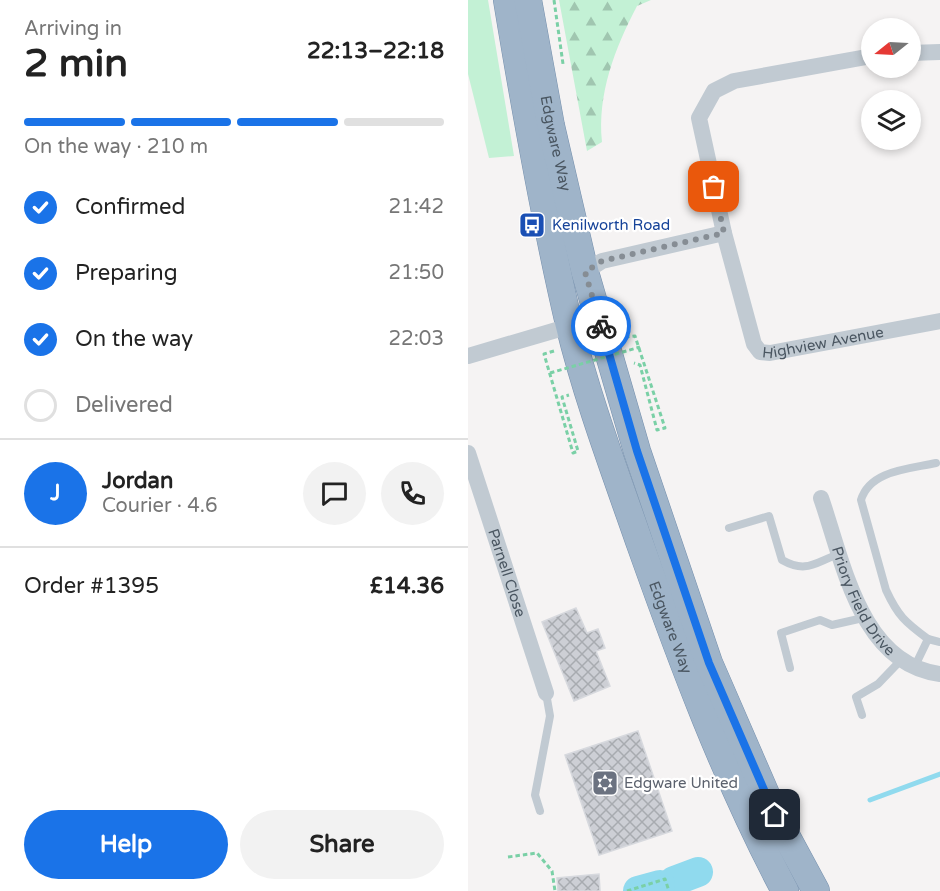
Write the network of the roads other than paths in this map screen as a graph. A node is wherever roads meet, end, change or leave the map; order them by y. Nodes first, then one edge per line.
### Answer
1 (507, 0) edge
2 (528, 0) edge
3 (940, 52) edge
4 (921, 53) edge
5 (861, 58) edge
6 (724, 233) junction
7 (585, 272) junction
8 (940, 321) edge
9 (570, 326) junction
10 (468, 356) edge
11 (468, 453) edge
12 (936, 463) dead end
13 (822, 498) dead end
14 (729, 528) dead end
15 (840, 553) junction
16 (862, 618) junction
17 (928, 639) junction
18 (940, 642) edge
19 (909, 663) junction
20 (790, 668) dead end
21 (940, 674) edge
22 (546, 693) joint
23 (862, 715) dead end
24 (540, 811) dead end
25 (785, 891) edge
26 (816, 891) edge

1 - 9 highway, Edgware Way
2 - 7 highway, Edgware Way
3 - 4 street
5 - 6 street
6 - 7 street
6 - 8 street, Highview Avenue
7 - 26 highway, Edgware Way
9 - 10 street
9 - 25 highway, Edgware Way
11 - 22 street, Parnell Close
12 - 17 lane
13 - 15 street, Priory Field Drive
14 - 15 lane
15 - 16 street, Priory Field Drive
16 - 19 street, Priory Field Drive
16 - 20 lane
17 - 18 lane
17 - 19 lane
19 - 21 street, Priory Field Drive
19 - 23 lane
22 - 24 lane

